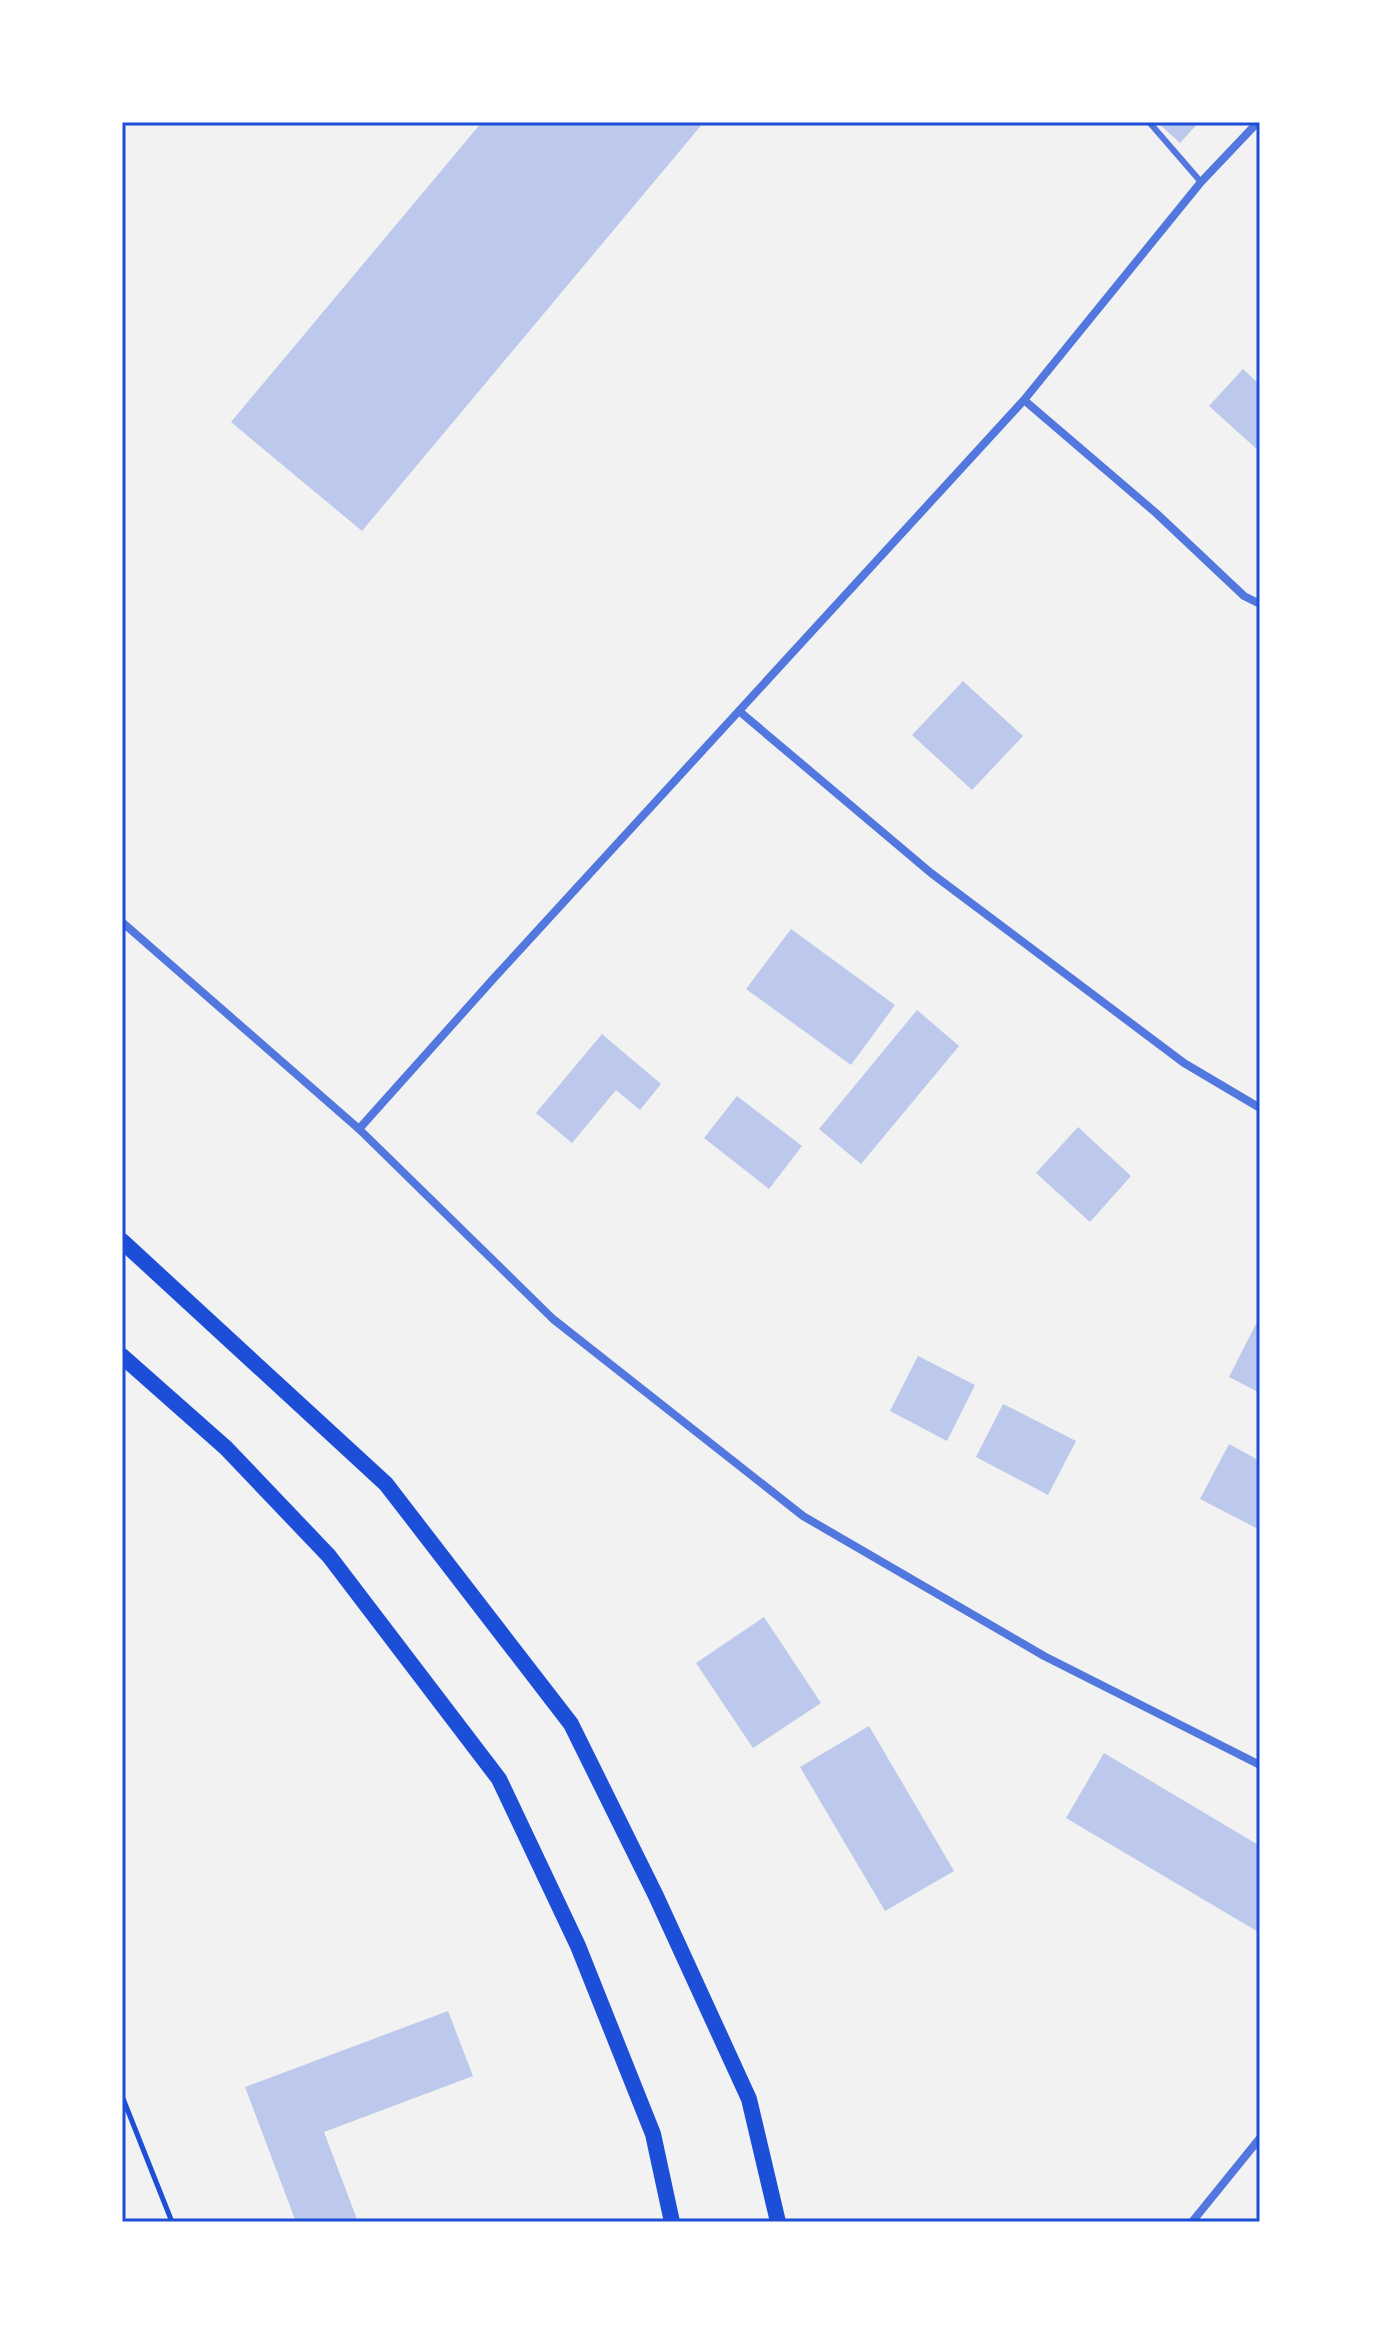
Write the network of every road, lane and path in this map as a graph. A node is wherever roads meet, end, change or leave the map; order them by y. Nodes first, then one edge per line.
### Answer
1 (1149, 122) edge
2 (1258, 122) edge
3 (1201, 182) junction
4 (1024, 400) junction
5 (1260, 604) edge
6 (739, 711) junction
7 (122, 922) edge
8 (1260, 1108) edge
9 (359, 1129) junction
10 (122, 1241) edge
11 (122, 1356) edge
12 (1260, 1765) edge
13 (122, 2096) edge
14 (1260, 2138) edge
15 (172, 2222) edge
16 (672, 2222) edge
17 (778, 2222) edge
18 (1192, 2222) edge

1 - 3 lane
2 - 3 street
3 - 4 street
4 - 5 street
4 - 6 street
6 - 8 street
6 - 9 street
7 - 9 street
9 - 12 street
10 - 17 main road
11 - 16 main road
13 - 15 path
14 - 18 street

